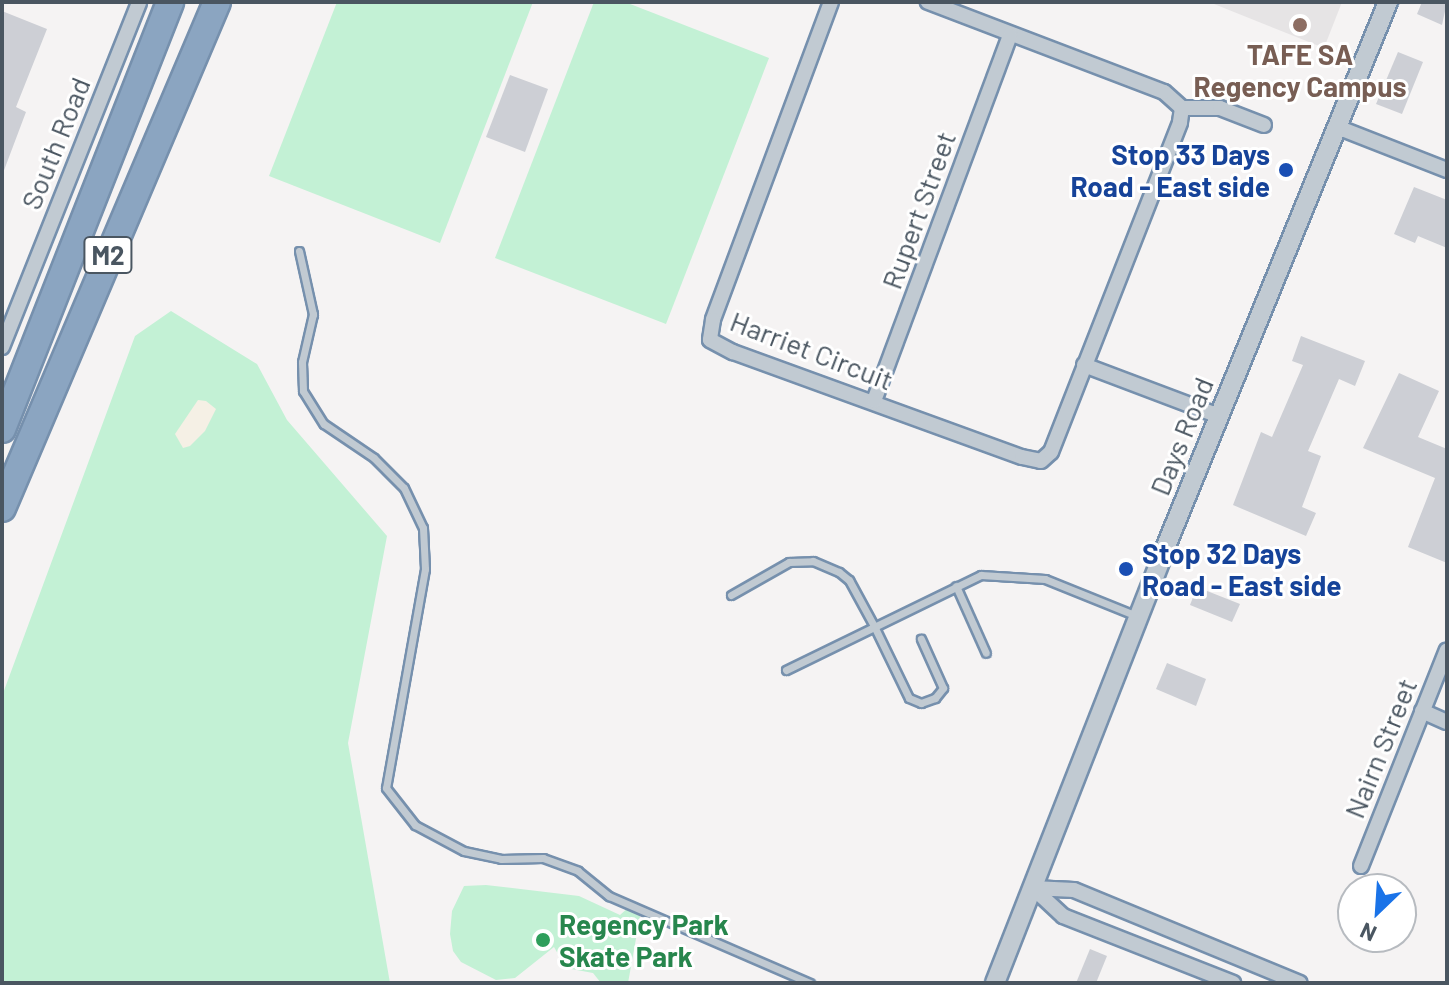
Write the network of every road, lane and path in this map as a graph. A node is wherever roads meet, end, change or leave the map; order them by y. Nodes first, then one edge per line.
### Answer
1 (139, 2) edge
2 (170, 2) edge
3 (220, 2) edge
4 (831, 2) edge
5 (928, 2) edge
6 (1388, 2) edge
7 (1010, 36) junction
8 (1182, 108) junction
9 (1264, 125) dead end
10 (1337, 127) junction
11 (1447, 170) edge
12 (299, 251) dead end
13 (2, 347) edge
14 (1084, 365) junction
15 (874, 401) junction
16 (1219, 416) junction
17 (2, 429) edge
18 (2, 508) edge
19 (956, 586) junction
20 (731, 595) dead end
21 (1139, 617) junction
22 (874, 626) junction
23 (921, 639) dead end
24 (1447, 650) edge
25 (986, 653) dead end
26 (786, 670) dead end
27 (1422, 711) junction
28 (1447, 722) edge
29 (1361, 866) dead end
30 (1033, 888) junction
31 (1120, 909) junction
32 (1107, 933) junction
33 (810, 983) edge
34 (995, 983) edge
35 (1233, 983) edge
36 (1300, 983) edge

1 - 13 street, South Road
2 - 17 highway, M2
3 - 18 highway, M2
4 - 15 street, Harriet Circuit
5 - 7 street
6 - 10 street, Days Road
7 - 8 street
7 - 15 street, Rupert Street
8 - 9 street
8 - 14 street, Harriet Circuit
10 - 11 street
10 - 16 street, Days Road
12 - 33 lane
14 - 15 street, Harriet Circuit
14 - 16 street
16 - 21 street, Days Road
19 - 21 lane
19 - 22 lane
19 - 25 lane
20 - 22 lane
21 - 30 street, Days Road
22 - 23 lane
22 - 26 lane
24 - 27 street, Nairn Street
27 - 28 street
27 - 29 street, Nairn Street
30 - 31 street
30 - 32 street
30 - 34 street, Days Road
31 - 32 street
31 - 36 street
32 - 35 street

